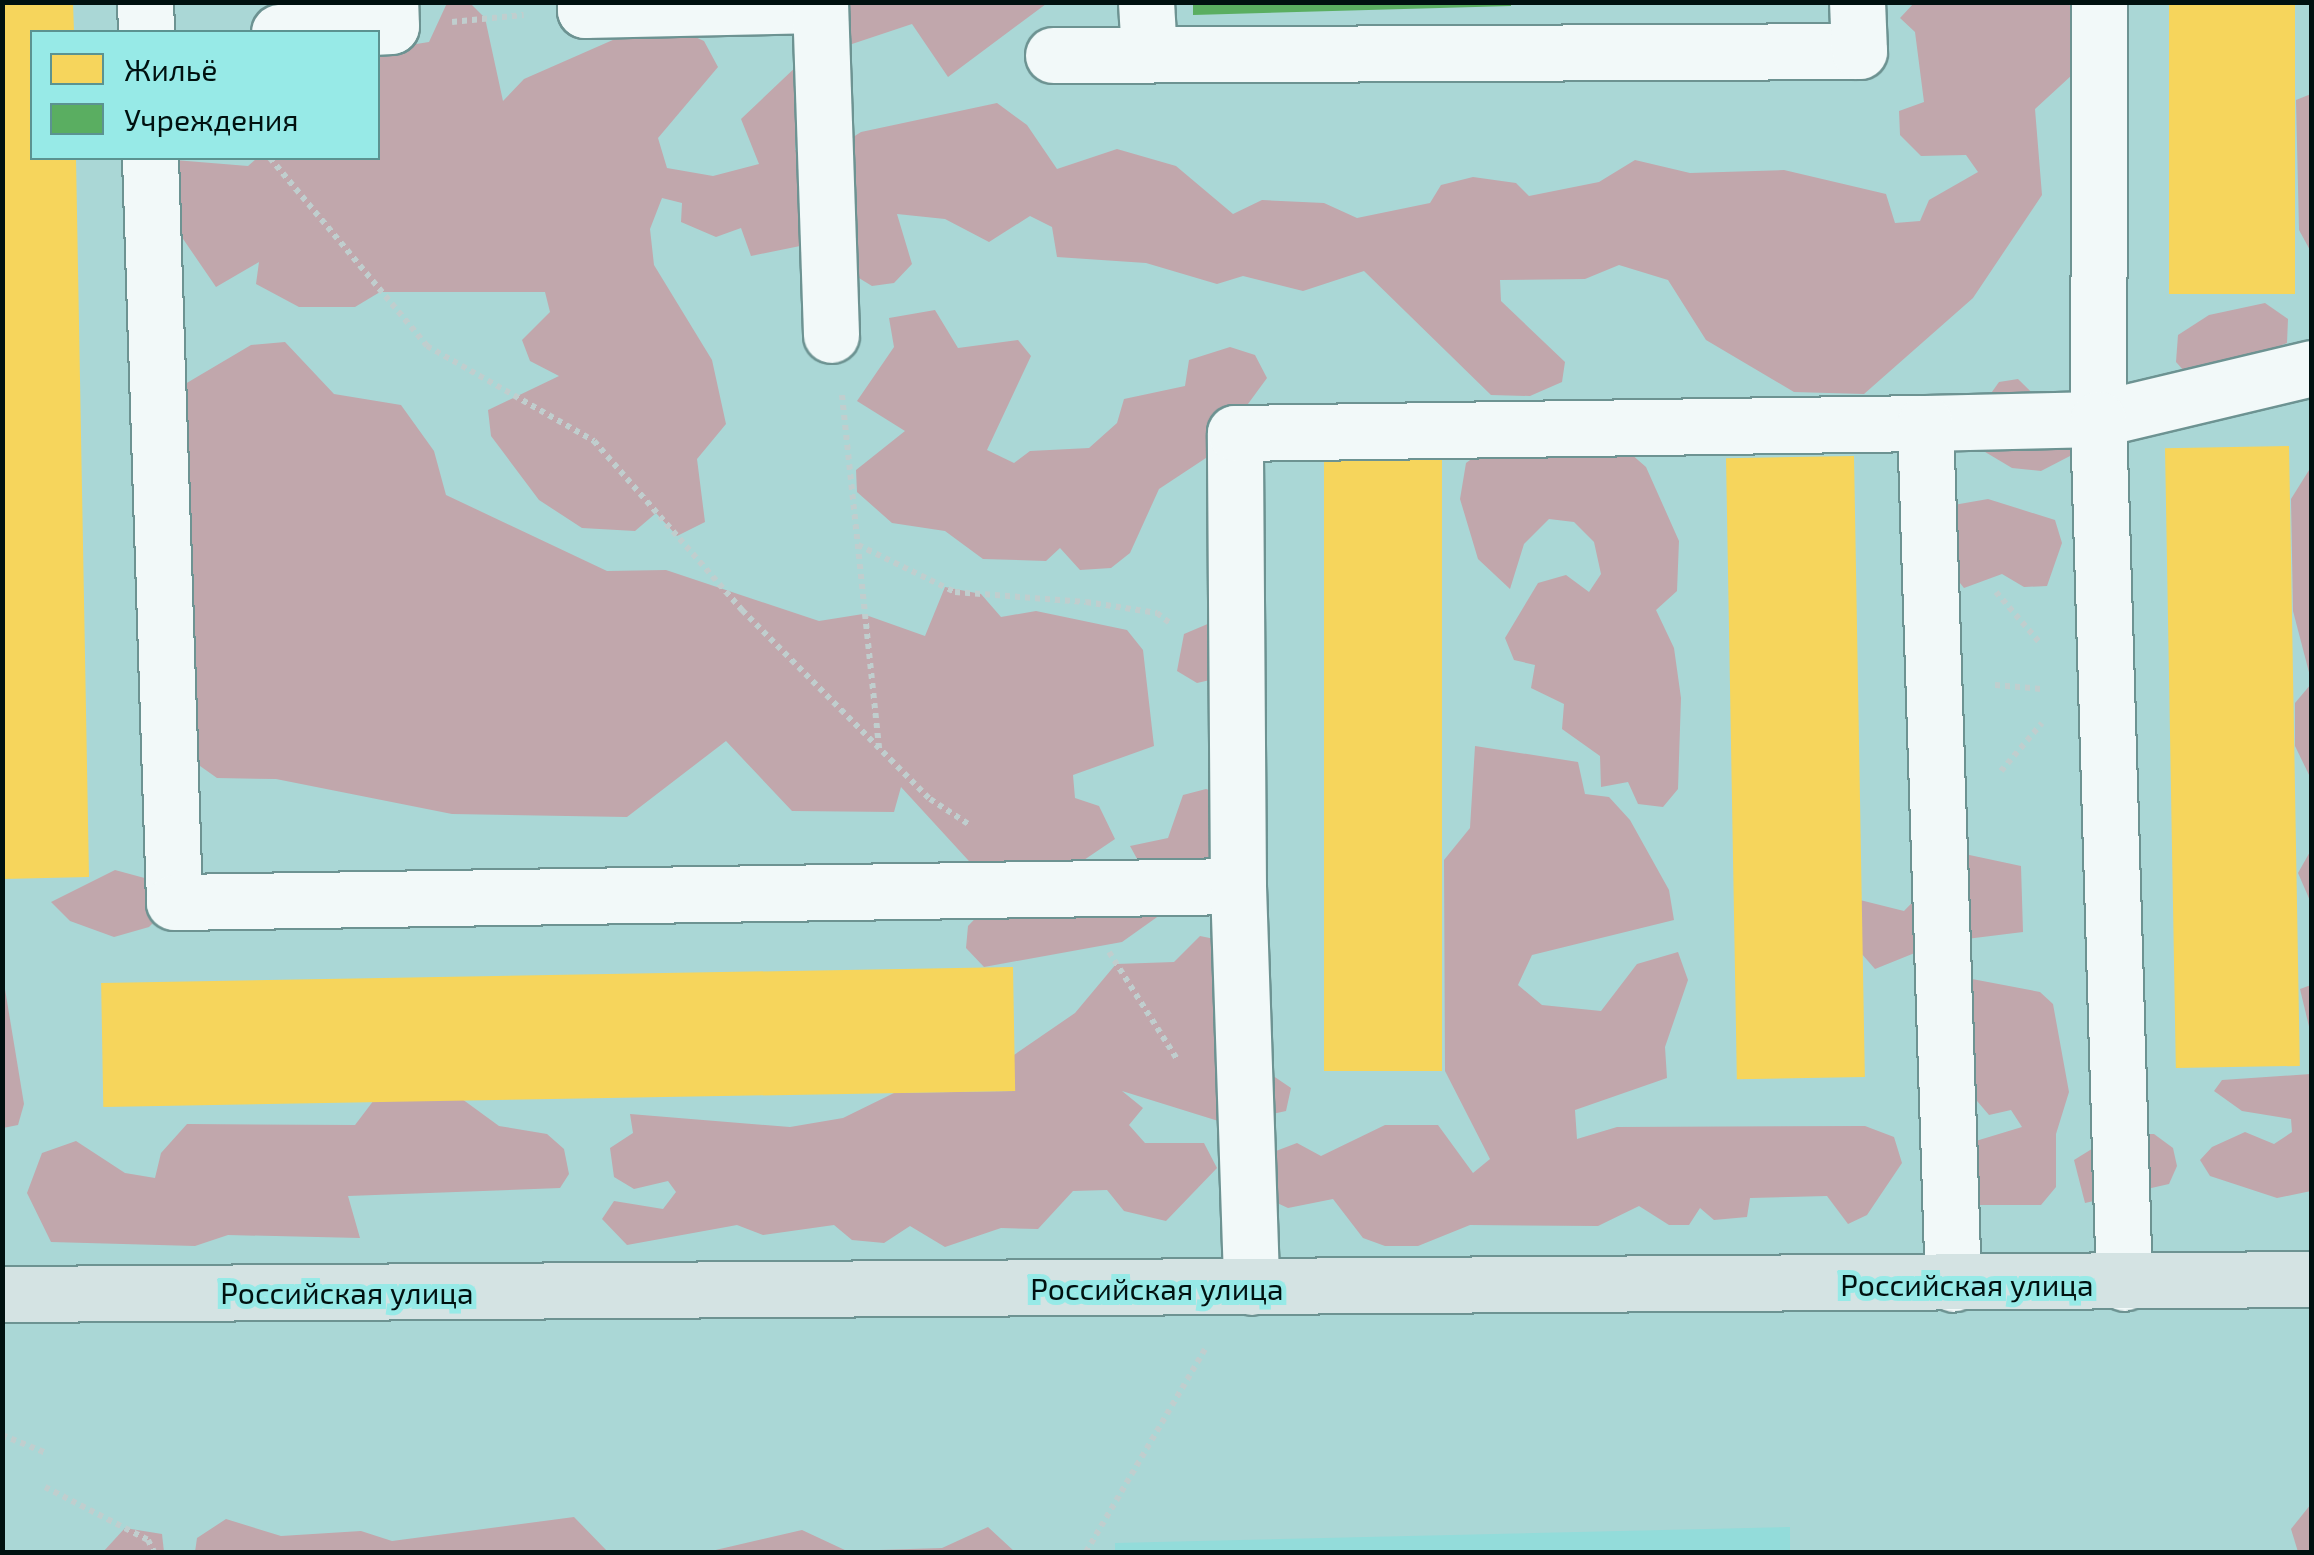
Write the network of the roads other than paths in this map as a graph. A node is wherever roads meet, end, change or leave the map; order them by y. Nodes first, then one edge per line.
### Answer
1 (145, 2) edge
2 (1857, 2) edge
3 (2099, 2) edge
4 (820, 4) edge
5 (585, 6) edge
6 (390, 14) edge
7 (1148, 28) edge
8 (146, 30) edge
9 (291, 30) edge
10 (1053, 56) dead end
11 (150, 160) edge
12 (831, 335) road end
13 (2312, 368) edge
14 (2098, 419) junction
15 (1925, 422) junction
16 (1238, 886) junction
17 (2312, 1279) edge
18 (2124, 1283) junction
19 (1953, 1284) junction
20 (1251, 1288) junction
21 (2, 1294) edge

1 - 8 lane
2 - 7 lane
3 - 14 lane
4 - 5 lane
4 - 12 lane
6 - 9 lane
7 - 10 lane
11 - 16 lane
13 - 14 lane
14 - 15 lane
14 - 18 lane
15 - 16 lane
15 - 19 lane
16 - 20 lane
17 - 18 main road, Российская улица
18 - 19 main road, Российская улица
19 - 20 main road, Российская улица
20 - 21 main road, Российская улица

